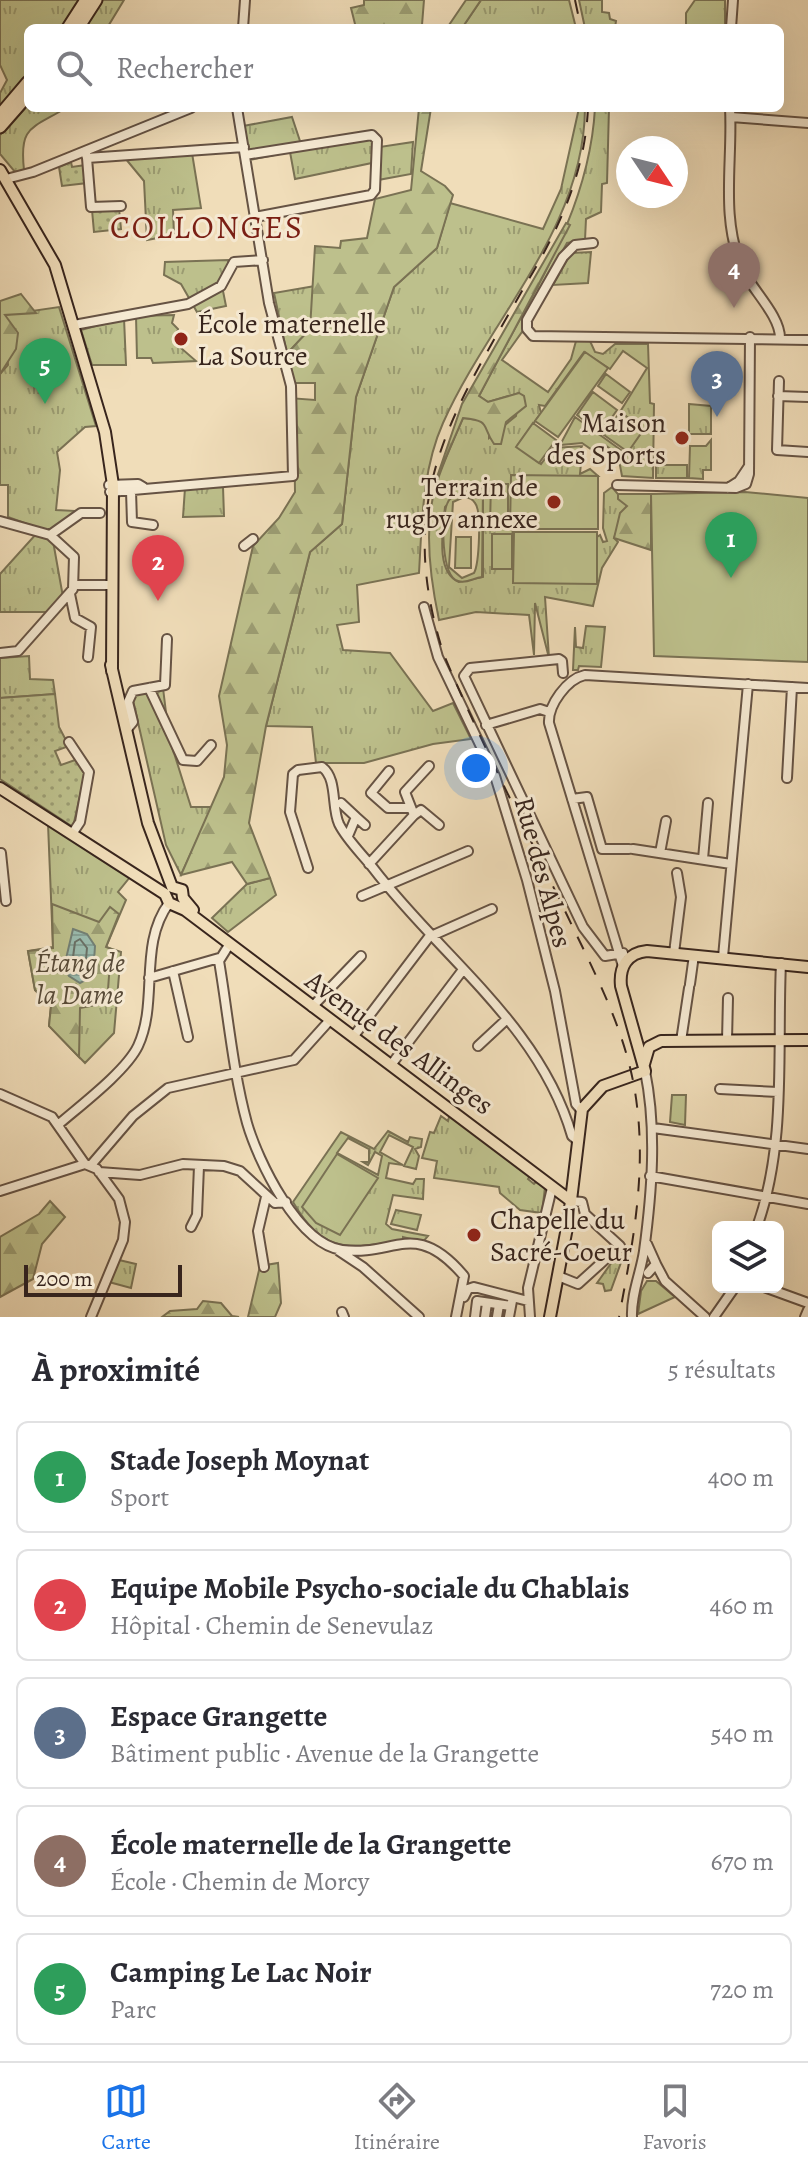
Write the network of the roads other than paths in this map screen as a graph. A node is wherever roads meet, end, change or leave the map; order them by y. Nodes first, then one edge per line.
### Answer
1 (86, 0) edge
2 (96, 0) edge
3 (245, 0) edge
4 (733, 0) edge
5 (71, 24) edge
6 (81, 24) edge
7 (243, 24) edge
8 (731, 24) edge
9 (24, 87) edge
10 (24, 100) edge
11 (182, 112) edge
12 (238, 112) edge
13 (731, 113) edge
14 (0, 115) edge
15 (808, 123) edge
16 (0, 127) edge
17 (244, 151) junction
18 (86, 154) junction
19 (0, 161) edge
20 (7, 182) edge
21 (121, 206) dead end
22 (255, 217) junction
23 (593, 243) dead end
24 (263, 260) junction
25 (74, 325) junction
26 (750, 337) junction
27 (780, 338) junction
28 (808, 340) edge
29 (779, 381) dead end
30 (778, 396) junction
31 (808, 397) edge
32 (808, 452) edge
33 (617, 485) dead end
34 (143, 487) junction
35 (110, 488) junction
36 (131, 491) junction
37 (100, 513) dead end
38 (0, 521) edge
39 (153, 525) dead end
40 (50, 535) junction
41 (253, 539) dead end
42 (244, 546) dead end
43 (108, 585) junction
44 (72, 589) junction
45 (424, 607) dead end
46 (167, 639) dead end
47 (0, 653) edge
48 (88, 657) dead end
49 (563, 673) dead end
50 (748, 684) junction
51 (792, 687) junction
52 (149, 688) junction
53 (808, 688) edge
54 (549, 712) junction
55 (486, 725) junction
56 (128, 728) junction
57 (69, 742) dead end
58 (211, 745) dead end
59 (429, 766) dead end
60 (389, 771) dead end
61 (787, 778) dead end
62 (0, 786) edge
63 (572, 799) junction
64 (341, 803) dead end
65 (708, 803) dead end
66 (412, 812) junction
67 (356, 817) junction
68 (666, 821) dead end
69 (365, 825) dead end
70 (439, 825) dead end
71 (72, 834) junction
72 (348, 836) junction
73 (468, 851) dead end
74 (1, 853) edge
75 (660, 853) junction
76 (703, 859) junction
77 (369, 864) junction
78 (731, 864) junction
79 (308, 868) dead end
80 (677, 873) dead end
81 (385, 885) junction
82 (362, 896) dead end
83 (173, 897) junction
84 (6, 901) dead end
85 (492, 909) dead end
86 (429, 937) junction
87 (229, 945) junction
88 (674, 953) junction
89 (622, 955) junction
90 (694, 955) junction
91 (361, 956) dead end
92 (723, 957) junction
93 (217, 960) junction
94 (781, 963) junction
95 (808, 967) edge
96 (173, 971) junction
97 (462, 971) junction
98 (149, 978) junction
99 (728, 998) dead end
100 (312, 1007) junction
101 (507, 1019) junction
102 (330, 1020) junction
103 (634, 1033) junction
104 (188, 1037) dead end
105 (353, 1037) junction
106 (727, 1040) junction
107 (779, 1040) junction
108 (808, 1040) edge
109 (661, 1041) junction
110 (681, 1041) junction
111 (478, 1046) dead end
112 (643, 1064) junction
113 (391, 1065) junction
114 (238, 1072) junction
115 (619, 1079) junction
116 (720, 1089) dead end
117 (649, 1091) junction
118 (778, 1092) junction
119 (0, 1094) edge
120 (582, 1111) junction
121 (59, 1124) junction
122 (653, 1128) junction
123 (577, 1140) junction
124 (776, 1145) junction
125 (808, 1149) edge
126 (88, 1164) junction
127 (199, 1166) junction
128 (99, 1172) junction
129 (650, 1176) junction
130 (573, 1178) junction
131 (553, 1189) junction
132 (0, 1191) edge
133 (266, 1197) junction
134 (767, 1198) junction
135 (571, 1201) junction
136 (286, 1202) junction
137 (808, 1204) edge
138 (759, 1221) edge
139 (191, 1227) dead end
140 (645, 1236) junction
141 (335, 1248) junction
142 (655, 1261) junction
143 (264, 1267) dead end
144 (644, 1268) junction
145 (558, 1276) junction
146 (665, 1281) junction
147 (731, 1293) edge
148 (780, 1293) edge
149 (513, 1296) junction
150 (528, 1301) junction
151 (487, 1303) junction
152 (808, 1303) edge
153 (499, 1305) junction
154 (511, 1306) junction
155 (808, 1310) edge
156 (91, 1317) edge
157 (419, 1317) edge
158 (458, 1317) edge
159 (475, 1317) edge
160 (485, 1317) edge
161 (497, 1317) edge
162 (509, 1317) edge
163 (530, 1317) edge
164 (550, 1317) edge
165 (632, 1317) edge
166 (705, 1317) edge
167 (714, 1317) edge
168 (805, 1317) edge

1 - 5 highway
2 - 6 highway
3 - 7 street
4 - 8 street
9 - 14 highway
10 - 16 highway
11 - 18 street
12 - 17 street
13 - 15 street
13 - 27 street
17 - 18 street
17 - 22 street
17 - 22 street
18 - 20 street
18 - 21 street
19 - 20 main road
20 - 25 main road
22 - 24 street
23 - 26 street
24 - 25 street
24 - 34 street
25 - 35 main road
26 - 27 street
26 - 33 street
27 - 28 street
29 - 30 street
30 - 31 street
30 - 32 street
34 - 35 street
34 - 36 street
35 - 36 street
35 - 43 main road
36 - 39 street
37 - 40 street
38 - 40 street
40 - 44 street
41 - 42 street
43 - 44 street
43 - 56 main road
44 - 47 street
44 - 48 street
45 - 120 street, Rue des Alpes
46 - 52 street
49 - 55 street
50 - 51 street
50 - 54 street
50 - 78 street
51 - 53 street
51 - 61 street
52 - 56 street
52 - 58 street
54 - 55 street
54 - 63 street
55 - 89 street
56 - 83 main road
57 - 71 street
59 - 66 street
60 - 66 street
62 - 71 main road, Avenue des Allinges
63 - 75 street
63 - 89 street
64 - 67 street
65 - 76 street
66 - 70 street
66 - 77 street
67 - 69 street
67 - 72 street
68 - 75 street
71 - 83 main road, Avenue des Allinges
72 - 77 street
72 - 79 street
73 - 81 street
74 - 84 street
75 - 76 street
76 - 78 street
77 - 81 street
78 - 92 street
80 - 88 street
81 - 82 street
81 - 86 street
83 - 87 main road, Avenue des Allinges
83 - 98 street
85 - 86 street
86 - 97 street
86 - 105 street
87 - 93 street
87 - 100 main road, Avenue des Allinges
88 - 89 main road
88 - 90 main road
89 - 103 main road
90 - 92 main road
90 - 110 street
91 - 100 street
92 - 94 main road
93 - 96 street
93 - 114 street
94 - 95 main road
94 - 107 street
96 - 98 street
96 - 104 street
97 - 101 street
97 - 113 street
98 - 121 street
99 - 106 street
100 - 102 main road, Avenue des Allinges
101 - 111 street
101 - 123 street
102 - 105 main road, Avenue des Allinges
102 - 114 street
103 - 109 main road
103 - 112 main road
105 - 113 main road, Avenue des Allinges
106 - 107 main road
106 - 110 main road
107 - 108 main road
107 - 118 street
109 - 110 main road
109 - 112 main road
112 - 115 main road
112 - 115 main road
112 - 117 street
113 - 131 main road, Avenue des Allinges
114 - 126 street
114 - 136 street
115 - 117 street
115 - 120 main road
116 - 118 street
117 - 122 street
118 - 124 street
119 - 121 street
120 - 123 main road
121 - 126 street
122 - 124 street
122 - 129 street
123 - 130 main road
124 - 125 street
124 - 134 street
126 - 128 street
126 - 132 street
127 - 128 street
127 - 133 street
127 - 139 street
128 - 156 street
129 - 134 street
129 - 140 street
130 - 131 main road
130 - 135 main road
131 - 135 main road, Avenue des Allinges
131 - 150 street
133 - 136 street
133 - 143 street
134 - 137 street
134 - 138 street
135 - 145 main road
135 - 145 street, Avenue des Allinges
136 - 141 street
140 - 142 street
140 - 144 street
141 - 157 street
141 - 158 street
142 - 144 street
142 - 144 street
142 - 146 street
144 - 146 street
144 - 165 street
145 - 164 main road
146 - 166 street
147 - 167 street
148 - 152 street
149 - 150 street
149 - 154 street
149 - 158 street
150 - 163 street
151 - 153 street
151 - 159 street
151 - 160 street
153 - 154 street
153 - 161 street
154 - 162 street
155 - 168 street

